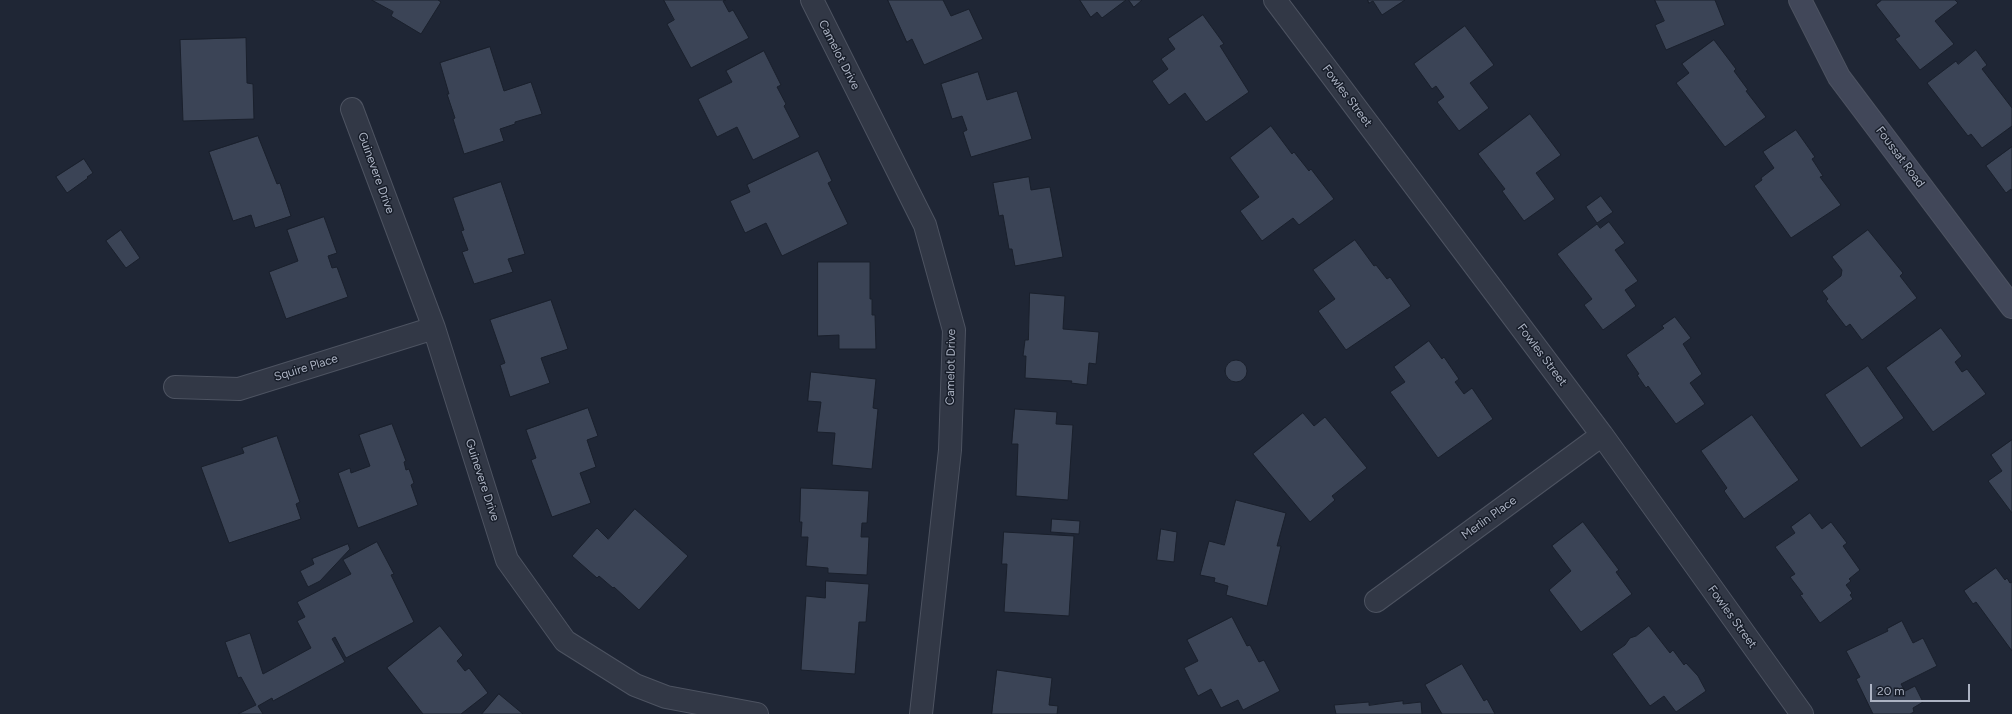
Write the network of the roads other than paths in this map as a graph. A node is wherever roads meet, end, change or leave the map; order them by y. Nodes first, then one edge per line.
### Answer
1 (812, 0) edge
2 (1275, 0) edge
3 (1800, 0) edge
4 (352, 109) dead end
5 (2012, 307) edge
6 (434, 328) junction
7 (175, 387) dead end
8 (1602, 435) junction
9 (1376, 601) dead end
10 (757, 714) edge
11 (921, 714) edge
12 (1802, 714) edge

1 - 11 street, Camelot Drive
2 - 8 street, Fowles Street
3 - 5 main road, Foussat Road
4 - 6 street, Guinevere Drive
6 - 7 street, Squire Place
6 - 10 street, Guinevere Drive
8 - 9 street, Merlin Place
8 - 12 street, Fowles Street

